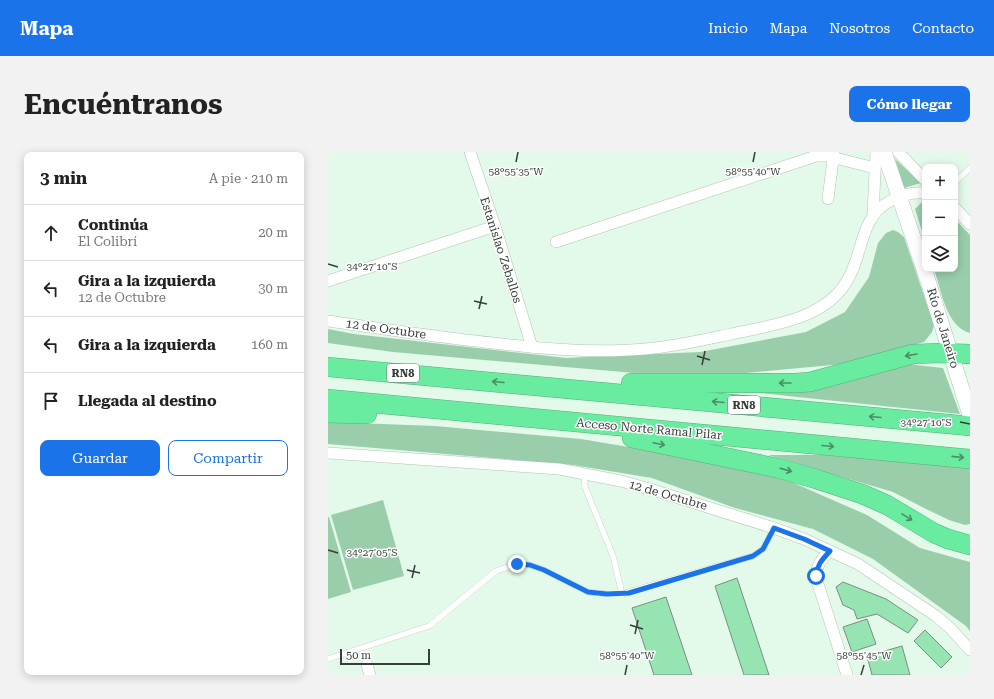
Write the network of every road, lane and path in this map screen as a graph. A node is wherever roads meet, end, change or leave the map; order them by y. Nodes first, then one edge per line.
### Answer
1 (470, 152) edge
2 (876, 152) edge
3 (884, 152) edge
4 (898, 152) edge
5 (833, 155) edge
6 (875, 168) junction
7 (970, 168) edge
8 (922, 177) edge
9 (958, 179) edge
10 (922, 193) edge
11 (898, 196) junction
12 (828, 199) dead end
13 (958, 211) edge
14 (873, 214) junction
15 (970, 224) edge
16 (495, 226) junction
17 (556, 242) dead end
18 (328, 281) edge
19 (328, 321) edge
20 (532, 347) junction
21 (950, 353) junction
22 (970, 354) edge
23 (328, 356) edge
24 (328, 367) edge
25 (479, 380) junction
26 (518, 384) junction
27 (328, 399) edge
28 (328, 413) edge
29 (970, 415) edge
30 (532, 418) junction
31 (970, 426) edge
32 (328, 453) edge
33 (970, 459) edge
34 (584, 474) junction
35 (774, 528) junction
36 (970, 545) edge
37 (830, 551) junction
38 (622, 594) junction
39 (970, 650) edge
40 (328, 659) edge
41 (847, 675) edge

1 - 16 street, Estanislao Zeballos
2 - 6 street
3 - 11 street, Río de Janeiro
4 - 8 street
5 - 6 street
5 - 12 street
5 - 17 street
6 - 14 street
7 - 9 lane
10 - 11 street, 12 de Octubre
11 - 14 street, 12 de Octubre
11 - 21 street, Río de Janeiro
13 - 15 street
14 - 20 street, 12 de Octubre
16 - 18 street
16 - 20 street, Estanislao Zeballos
19 - 20 street, 12 de Octubre
21 - 22 highway
21 -> 26 highway
21 - 29 street, Río de Janeiro
23 - 25 highway
24 - 25 highway, RN8
26 -> 25 highway, RN8
31 -> 26 highway, RN8
27 - 30 highway, Acceso Norte Ramal Pilar
28 - 30 highway
30 -> 33 highway, Acceso Norte Ramal Pilar
30 -> 36 highway
32 - 34 street, 12 de Octubre
34 - 35 street, 12 de Octubre
34 - 38 lane
35 - 37 street, 12 de Octubre
35 - 38 lane
37 - 39 street, 12 de Octubre
37 - 41 street
38 - 40 lane

